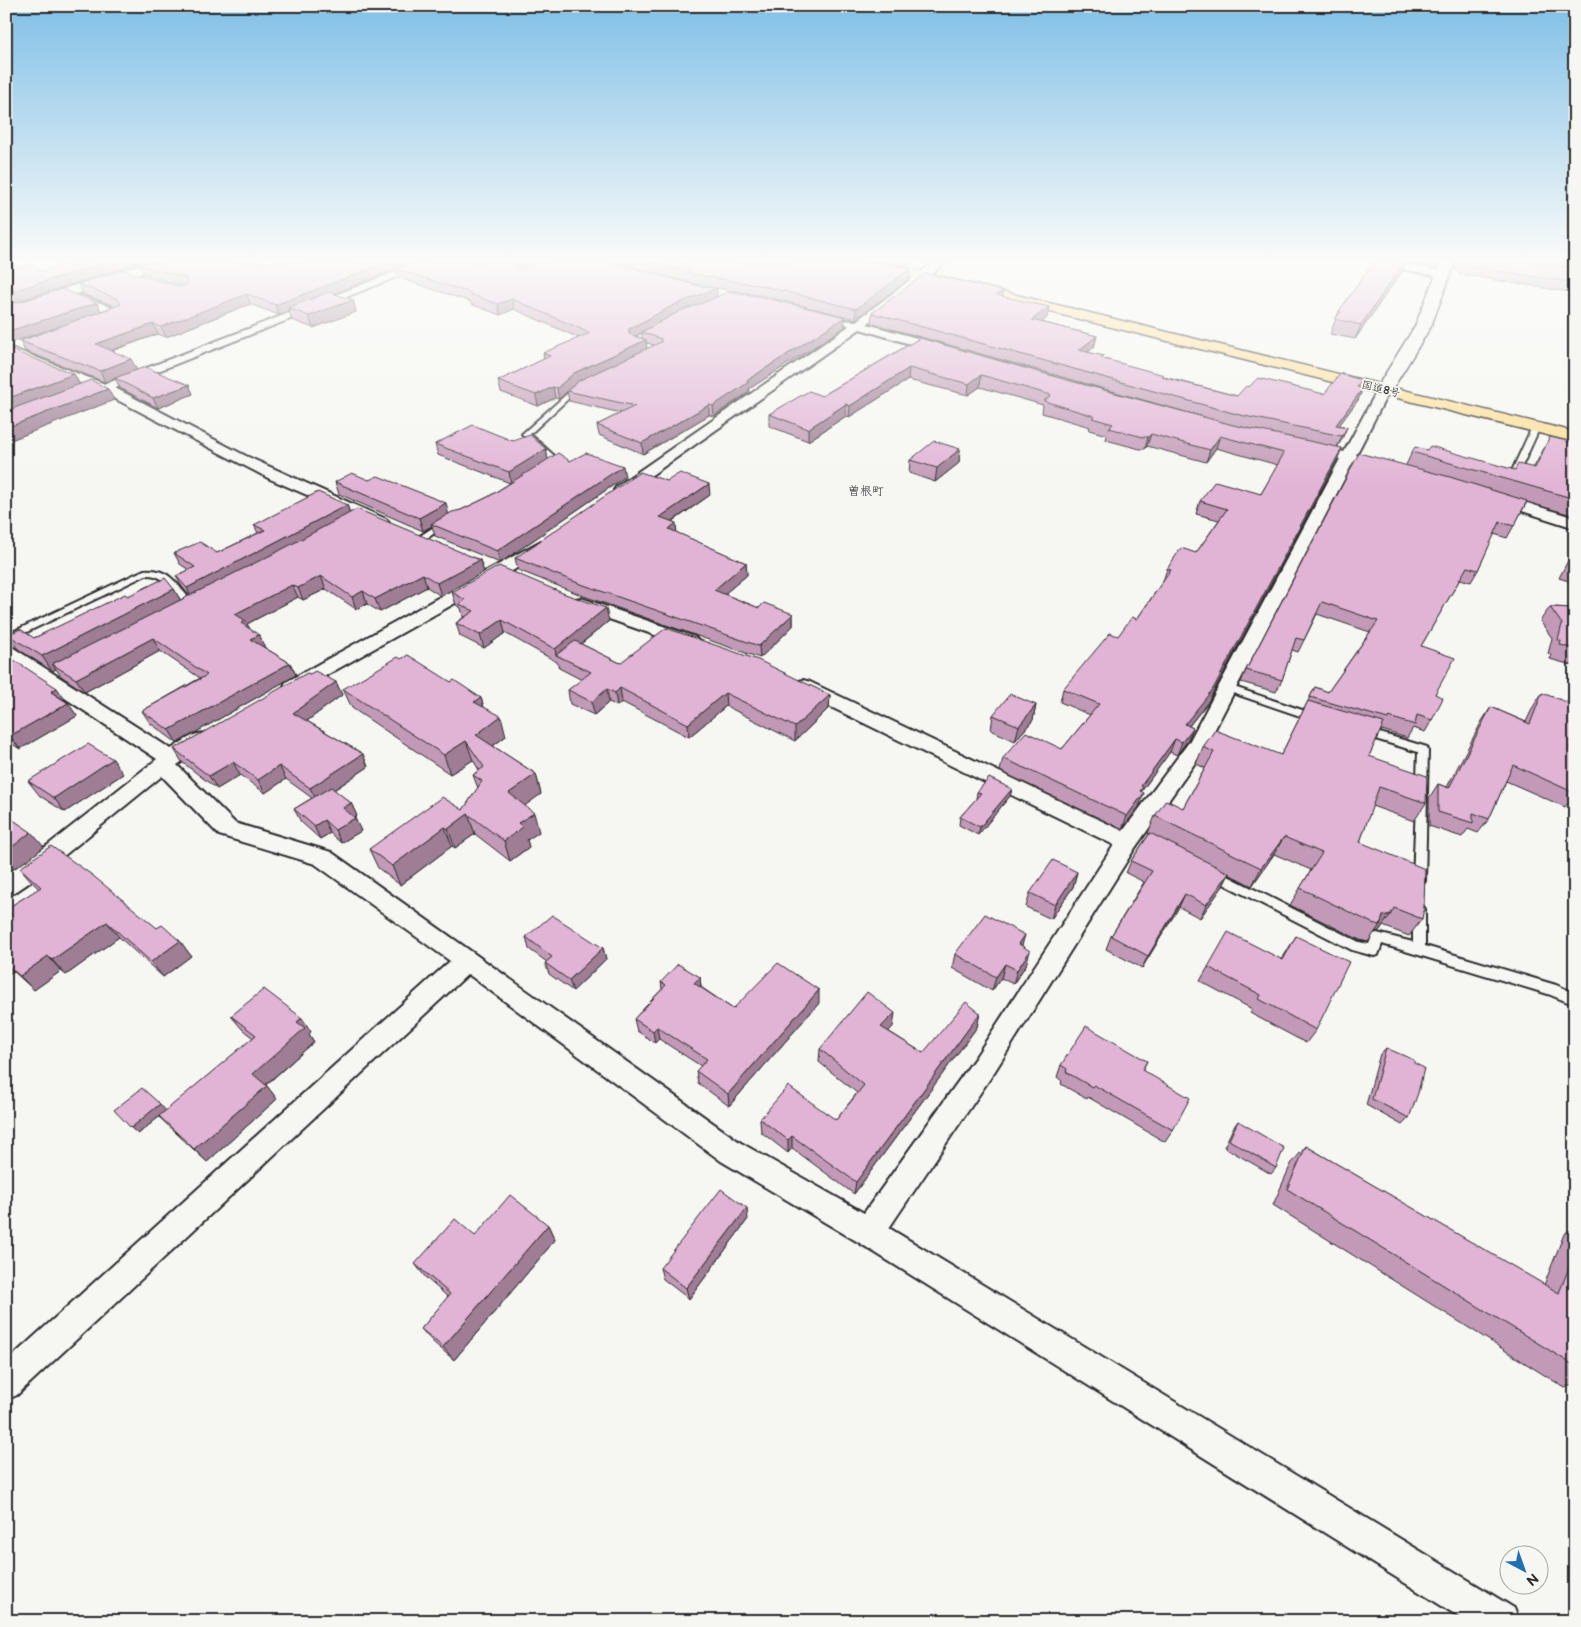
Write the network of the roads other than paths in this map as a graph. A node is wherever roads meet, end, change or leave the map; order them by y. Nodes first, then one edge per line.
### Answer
1 (230, 338) edge
2 (839, 338) edge
3 (903, 338) edge
4 (1176, 338) edge
5 (1416, 338) edge
6 (27, 345) edge
7 (8, 351) edge
8 (958, 354) edge
9 (587, 383) edge
10 (101, 387) junction
11 (1384, 389) junction
12 (79, 392) edge
13 (1536, 427) junction
14 (1575, 437) edge
15 (1297, 444) edge
16 (1349, 457) junction
17 (1397, 470) edge
18 (541, 471) edge
19 (1514, 475) edge
20 (1487, 495) edge
21 (607, 500) edge
22 (451, 520) edge
23 (1575, 523) edge
24 (421, 538) junction
25 (552, 538) edge
26 (440, 545) edge
27 (485, 563) dead end
28 (503, 570) junction
29 (521, 578) edge
30 (565, 597) edge
31 (203, 598) edge
32 (709, 648) edge
33 (7, 650) edge
34 (791, 681) edge
35 (1228, 688) junction
36 (278, 695) edge
37 (1323, 720) edge
38 (1351, 729) edge
39 (211, 734) edge
40 (167, 761) junction
41 (1134, 838) junction
42 (1204, 869) edge
43 (6, 887) edge
44 (1418, 949) junction
45 (467, 960) junction
46 (1575, 999) edge
47 (868, 1232) junction
48 (6, 1384) edge
49 (1502, 1621) edge

1 - 10 street
2 - 21 street
3 - 8 street
4 - 11 highway, 国道8号
5 - 11 main road
6 - 7 street
7 - 10 street
9 - 18 lane
10 - 12 street
10 - 24 street
11 - 13 highway, 国道8号
11 - 16 street
13 - 14 highway, 国道8号
13 - 19 lane
15 - 16 street
16 - 17 street
16 - 35 street
20 - 23 street
22 - 24 lane
24 - 26 street
25 - 28 street
27 - 28 street
28 - 29 street
28 - 36 street
30 - 32 street
31 - 33 lane
33 - 40 street
34 - 41 street
35 - 37 lane
35 - 41 street
38 - 44 lane
39 - 40 street
40 - 43 street
40 - 45 street
41 - 47 street
42 - 44 lane
44 - 46 lane
45 - 47 street
45 - 48 street
47 - 49 street

